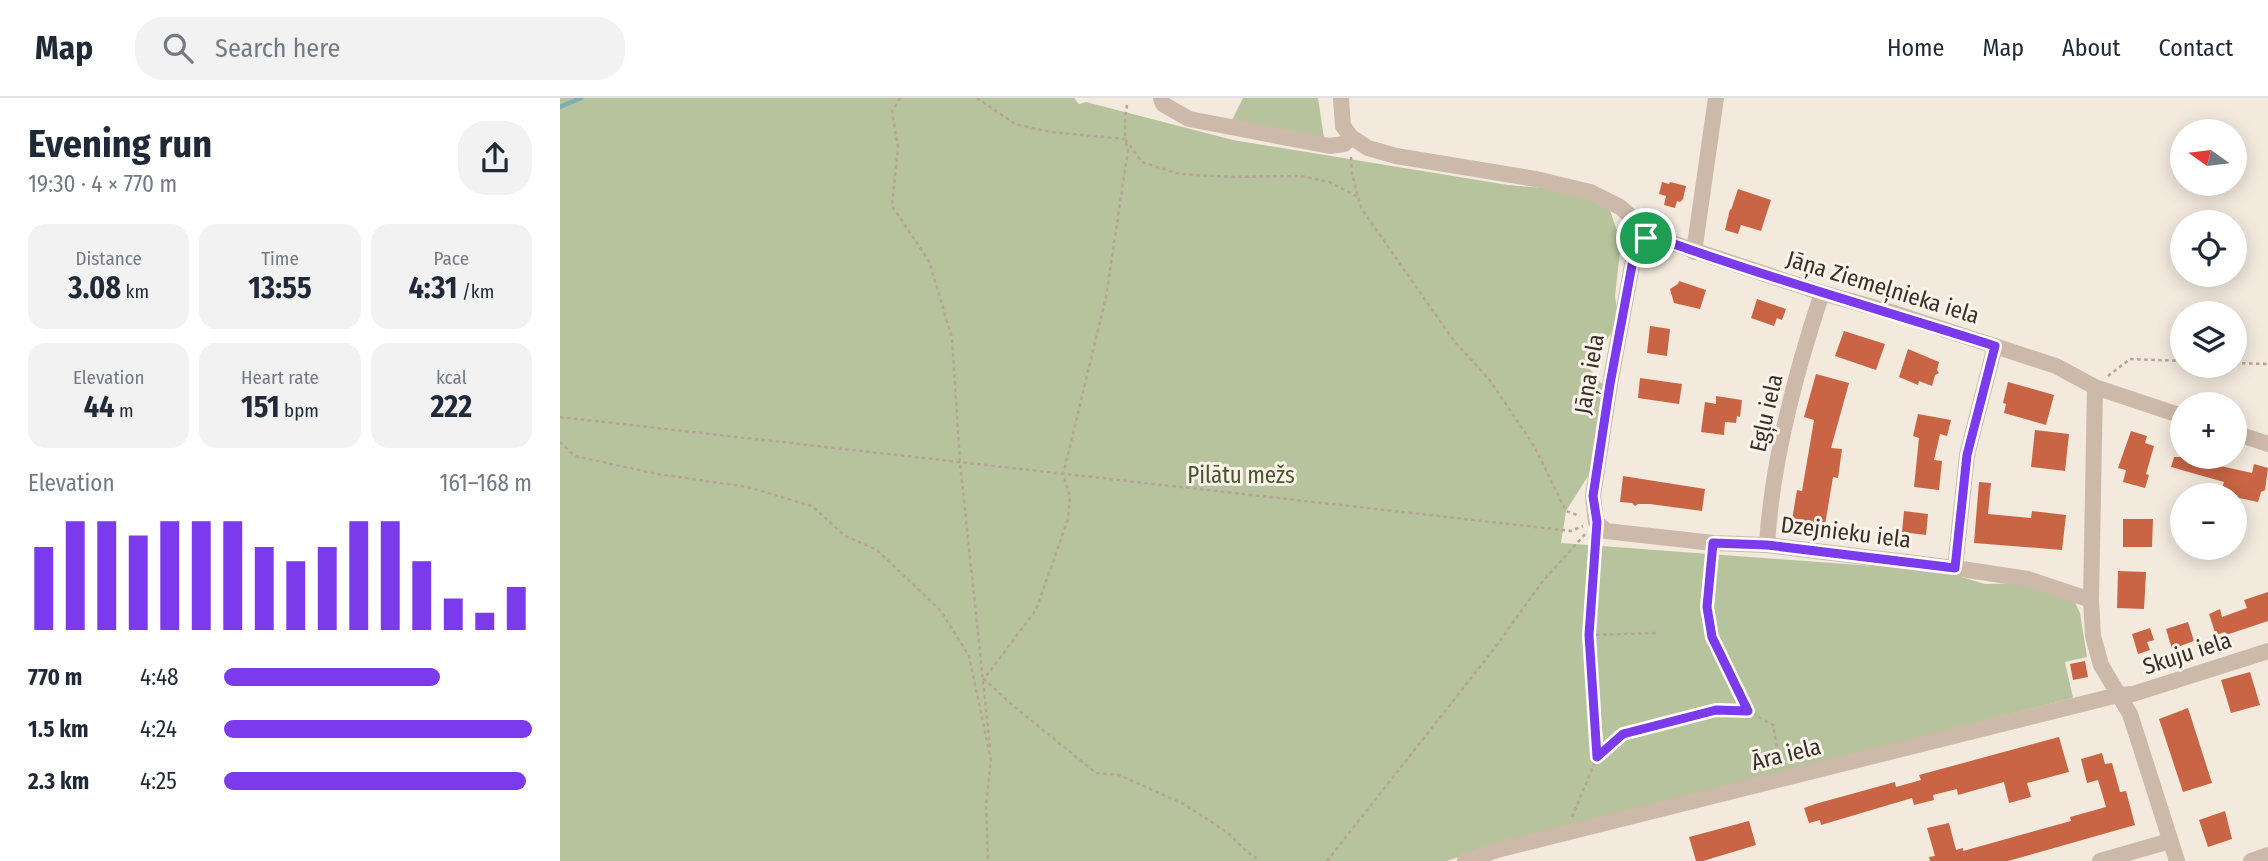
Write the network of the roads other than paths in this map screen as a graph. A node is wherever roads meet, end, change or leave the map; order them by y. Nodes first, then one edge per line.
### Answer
1 (1161, 98) edge
2 (1341, 98) edge
3 (1716, 98) edge
4 (1350, 137) junction
5 (1646, 238) junction
6 (1695, 252) junction
7 (1822, 293) junction
8 (1995, 346) junction
9 (2095, 387) junction
10 (2170, 412) edge
11 (2247, 437) edge
12 (2268, 444) edge
13 (1597, 522) joint
14 (1767, 545) junction
15 (1955, 568) junction
16 (2091, 600) junction
17 (2268, 651) edge
18 (2118, 695) junction
19 (2170, 841) junction
20 (1501, 855) edge
21 (2268, 855) edge
22 (1465, 861) edge
23 (2100, 861) edge
24 (2177, 861) edge
25 (2252, 861) edge

1 - 4 street
2 - 4 street
3 - 6 street
4 - 5 street
5 - 6 street, Jāņa Ziemeļnieka iela
5 - 13 street, Jāņa iela
6 - 7 street, Jāņa Ziemeļnieka iela
7 - 8 street, Jāņa Ziemeļnieka iela
7 - 14 street, Egļu iela
8 - 9 street, Jāņa Ziemeļnieka iela
8 - 15 street
9 - 10 street, Jāņa Ziemeļnieka iela
9 - 16 street
11 - 12 street
13 - 14 street, Dzejnieku iela
14 - 15 street, Dzejnieku iela
15 - 16 street, Dzejnieku iela
16 - 18 street
17 - 18 street, Skuju iela
18 - 19 street
18 - 20 street, Āra iela
19 - 23 street
19 - 24 street
20 - 22 street, Āra iela
21 - 25 street

